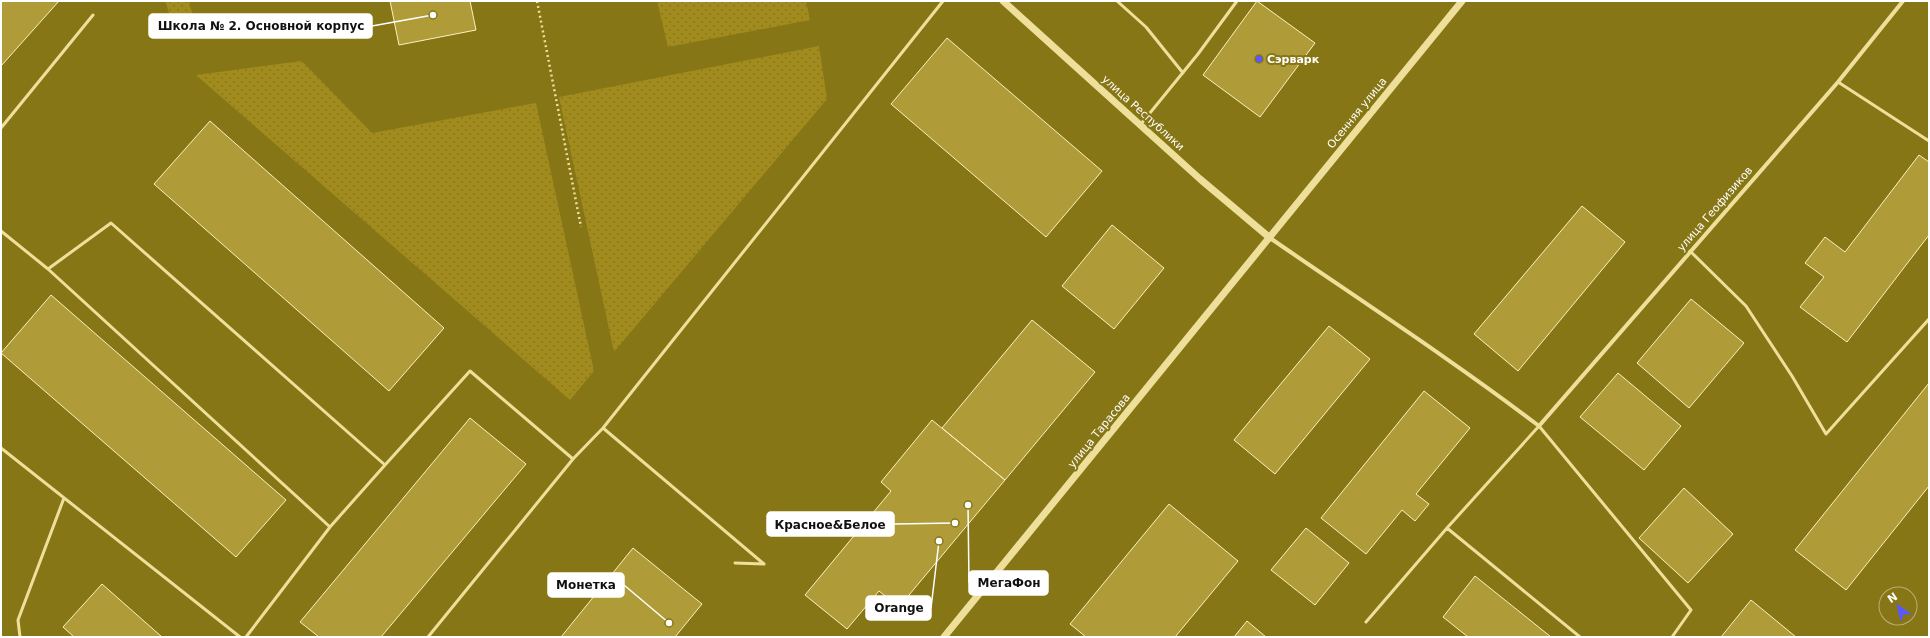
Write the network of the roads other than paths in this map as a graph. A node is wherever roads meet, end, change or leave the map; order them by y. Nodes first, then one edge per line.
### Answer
1 (943, 1) edge
2 (1003, 1) edge
3 (1117, 1) edge
4 (1237, 1) edge
5 (1462, 1) edge
6 (1903, 1) edge
7 (93, 15) dead end
8 (1183, 73) junction
9 (1838, 82) junction
10 (1140, 125) junction
11 (1, 128) edge
12 (1929, 141) edge
13 (1, 231) edge
14 (1270, 238) junction
15 (1690, 252) junction
16 (48, 269) junction
17 (1929, 319) edge
18 (1539, 426) junction
19 (603, 428) junction
20 (1, 448) edge
21 (573, 460) junction
22 (385, 465) junction
23 (64, 498) junction
24 (330, 527) junction
25 (1448, 528) junction
26 (735, 563) dead end
27 (1366, 622) dead end
28 (20, 637) edge
29 (240, 637) edge
30 (246, 637) edge
31 (428, 637) edge
32 (944, 637) edge
33 (1580, 637) edge
34 (1672, 637) edge

1 - 19 lane
2 - 10 street, улица Республики
3 - 8 lane
4 - 8 lane
5 - 14 street, Осенняя улица
6 - 9 street, улица Геофизиков
7 - 11 lane
8 - 10 lane
9 - 12 lane
9 - 15 street, улица Геофизиков
10 - 14 street, улица Республики
13 - 16 lane
14 - 18 street
14 - 32 street, улица Тарасова
15 - 17 lane
15 - 18 street, улица Геофизиков
16 - 22 lane
16 - 24 lane
18 - 25 lane
18 - 34 lane
19 - 21 lane
19 - 26 lane
20 - 23 lane
21 - 22 lane
21 - 31 lane
22 - 24 lane
23 - 28 lane
23 - 29 lane
24 - 30 lane
25 - 27 lane
25 - 33 lane

